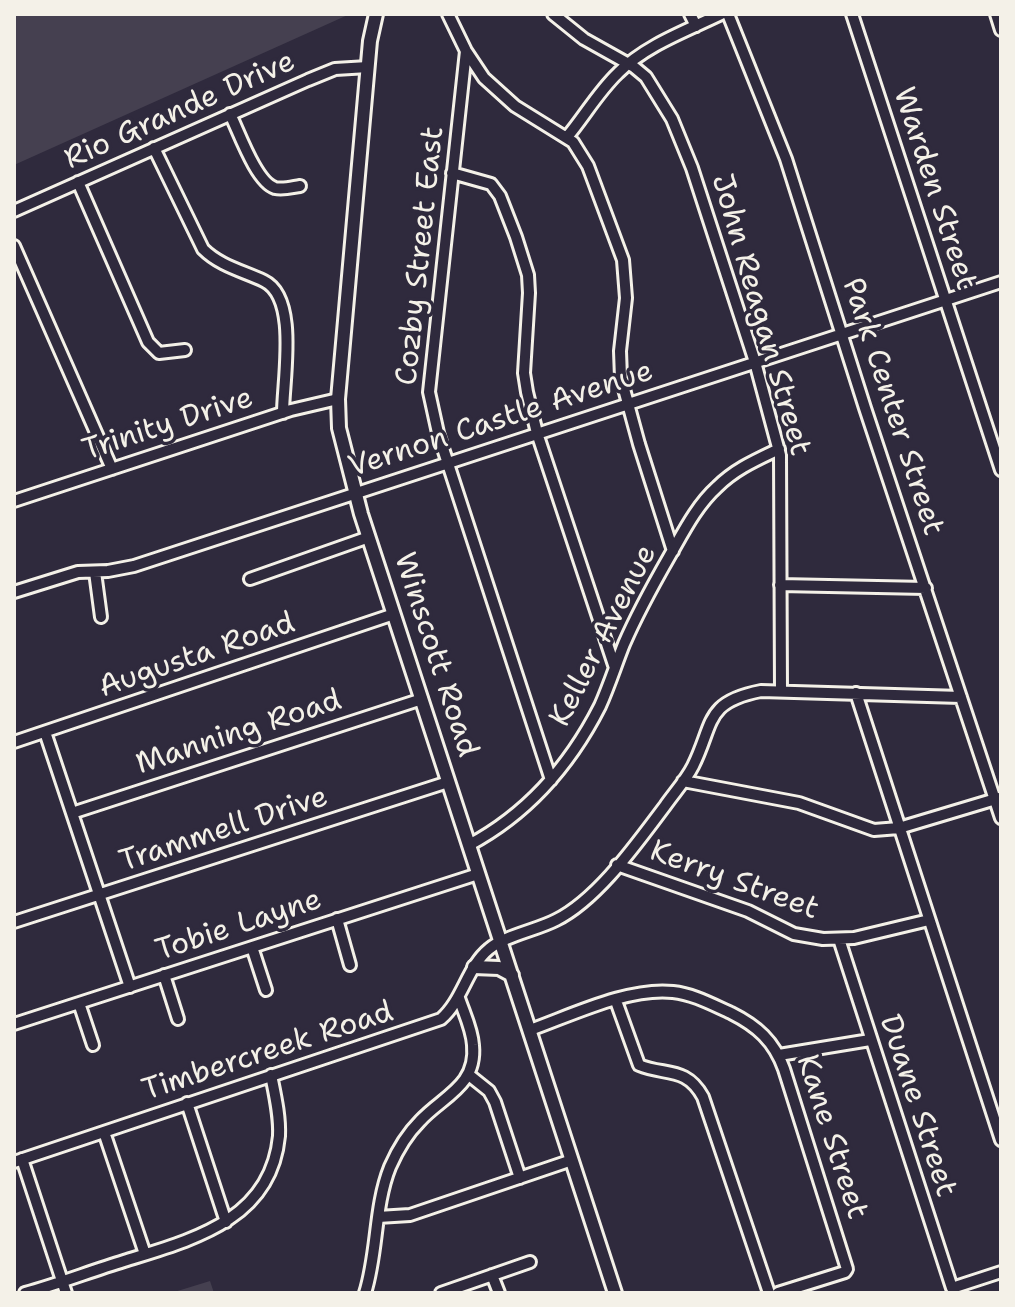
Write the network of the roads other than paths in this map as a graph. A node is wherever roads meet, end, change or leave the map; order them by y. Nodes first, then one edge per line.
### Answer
1 (376, 14) edge
2 (448, 14) edge
3 (553, 14) edge
4 (690, 14) edge
5 (721, 14) edge
6 (728, 14) edge
7 (852, 14) edge
8 (996, 14) edge
9 (696, 26) junction
10 (1001, 30) edge
11 (466, 51) junction
12 (628, 64) junction
13 (368, 67) junction
14 (230, 114) junction
15 (567, 137) junction
16 (154, 148) junction
17 (452, 173) junction
18 (78, 182) junction
19 (300, 186) dead end
20 (14, 211) edge
21 (14, 246) edge
22 (1001, 282) edge
23 (945, 301) junction
24 (843, 334) junction
25 (185, 350) dead end
26 (755, 362) junction
27 (338, 399) junction
28 (627, 404) junction
29 (283, 413) junction
30 (537, 433) junction
31 (779, 449) junction
32 (448, 462) junction
33 (112, 469) junction
34 (1001, 470) edge
35 (355, 493) junction
36 (14, 501) edge
37 (369, 537) junction
38 (673, 551) junction
39 (95, 572) junction
40 (14, 576) edge
41 (250, 579) dead end
42 (780, 585) junction
43 (926, 588) junction
44 (16, 591) edge
45 (394, 614) junction
46 (101, 617) dead end
47 (615, 668) junction
48 (781, 691) junction
49 (856, 693) junction
50 (961, 697) junction
51 (422, 699) junction
52 (45, 732) junction
53 (14, 742) edge
54 (551, 780) junction
55 (683, 781) junction
56 (448, 782) junction
57 (998, 798) edge
58 (72, 813) junction
59 (1001, 818) edge
60 (899, 828) junction
61 (469, 845) junction
62 (617, 865) junction
63 (478, 874) junction
64 (98, 896) junction
65 (337, 919) junction
66 (929, 920) junction
67 (14, 922) edge
68 (839, 939) junction
69 (501, 942) junction
70 (252, 947) junction
71 (350, 965) dead end
72 (474, 967) junction
73 (164, 975) junction
74 (512, 975) junction
75 (130, 987) junction
76 (266, 990) dead end
77 (459, 998) junction
78 (616, 1001) junction
79 (79, 1003) junction
80 (178, 1019) dead end
81 (14, 1024) edge
82 (530, 1030) junction
83 (870, 1040) junction
84 (93, 1045) dead end
85 (779, 1055) junction
86 (271, 1075) junction
87 (469, 1075) junction
88 (187, 1103) junction
89 (104, 1132) junction
90 (1001, 1140) edge
91 (572, 1160) junction
92 (18, 1161) edge
93 (520, 1178) junction
94 (378, 1217) junction
95 (226, 1222) junction
96 (145, 1254) junction
97 (530, 1262) dead end
98 (1001, 1272) edge
99 (492, 1275) junction
100 (62, 1281) junction
101 (25, 1293) edge
102 (66, 1293) edge
103 (365, 1293) edge
104 (441, 1293) edge
105 (499, 1293) edge
106 (615, 1293) edge
107 (769, 1293) edge
108 (778, 1293) edge

1 - 13 main road, Winscott Road
2 - 11 street
3 - 12 street, John Reagan Street
4 - 9 street
5 - 9 street
6 - 24 street, Park Center Street
7 - 23 street, Warden Street
8 - 10 street
9 - 12 street
11 - 15 street
11 - 17 street, Cozby Street East
12 - 15 street
12 - 26 street, John Reagan Street
13 - 14 street, Rio Grande Drive
13 - 27 main road, Winscott Road
14 - 16 street, Rio Grande Drive
14 - 19 street
15 - 28 street
16 - 18 street, Rio Grande Drive
16 - 29 street
17 - 30 street
17 - 32 street, Cozby Street East
18 - 20 street, Rio Grande Drive
18 - 25 street
21 - 33 street
22 - 23 street, Vernon Castle Avenue
23 - 24 street, Vernon Castle Avenue
23 - 34 street, Warden Street
24 - 26 street, Vernon Castle Avenue
24 - 43 street, Park Center Street
26 - 28 street, Vernon Castle Avenue
26 - 31 street, John Reagan Street
27 - 29 street, Trinity Drive
27 - 35 main road, Winscott Road
28 - 30 street, Vernon Castle Avenue
28 - 38 street
29 - 33 street, Trinity Drive
30 - 32 street, Vernon Castle Avenue
30 - 47 street
31 - 38 street, Keller Avenue
31 - 42 street, John Reagan Street
32 - 35 street, Vernon Castle Avenue
32 - 54 street, Cozby Street East
33 - 36 street, Trinity Drive
35 - 37 main road, Winscott Road
35 - 39 street, Vernon Castle Avenue
37 - 41 street
37 - 45 main road, Winscott Road
38 - 47 street, Keller Avenue
39 - 44 street, Vernon Castle Avenue
39 - 46 street
40 - 44 street
42 - 43 street
42 - 48 street, John Reagan Street
43 - 50 street, Park Center Street
45 - 51 main road, Winscott Road
45 - 52 street, Augusta Road
47 - 54 street, Keller Avenue
48 - 49 street
48 - 55 street
49 - 50 street
49 - 60 street
50 - 57 street, Park Center Street
51 - 56 main road, Winscott Road
51 - 58 street, Manning Road
52 - 53 street, Augusta Road
52 - 58 street
54 - 61 street, Keller Avenue
55 - 60 street
55 - 62 street
56 - 61 main road, Winscott Road
56 - 64 street, Trammell Drive
57 - 59 street, Park Center Street
57 - 60 street
58 - 64 street
60 - 66 street
61 - 63 main road, Winscott Road
62 - 68 street, Kerry Street
62 - 69 street
63 - 65 street, Tobie Layne
63 - 69 main road, Winscott Road
64 - 67 street, Trammell Drive
64 - 75 street
65 - 70 street, Tobie Layne
65 - 71 street
66 - 68 street, Kerry Street
66 - 90 street
68 - 83 street, Duane Street
69 - 72 street, Timbercreek Road
69 - 74 main road, Winscott Road
70 - 73 street, Tobie Layne
70 - 76 street
72 - 74 main road
72 - 77 street, Timbercreek Road
73 - 75 street, Tobie Layne
73 - 80 street
74 - 82 main road, Winscott Road
75 - 79 street, Tobie Layne
77 - 86 street, Timbercreek Road
77 - 87 street
78 - 82 street, Kane Street
78 - 85 street, Kane Street
78 - 107 street
79 - 81 street, Tobie Layne
79 - 84 street
82 - 91 main road, Winscott Road
83 - 85 street
83 - 98 street, Duane Street
85 - 108 street, Kane Street
86 - 88 street, Timbercreek Road
86 - 95 street
87 - 93 street
87 - 94 street
88 - 89 street, Timbercreek Road
88 - 95 street
89 - 92 street, Timbercreek Road
89 - 96 street
91 - 93 street
91 - 106 main road, Winscott Road
92 - 100 street
93 - 94 street
94 - 103 street
95 - 96 street
96 - 100 street
97 - 99 street
99 - 104 street
99 - 105 street
100 - 101 street
100 - 102 street

